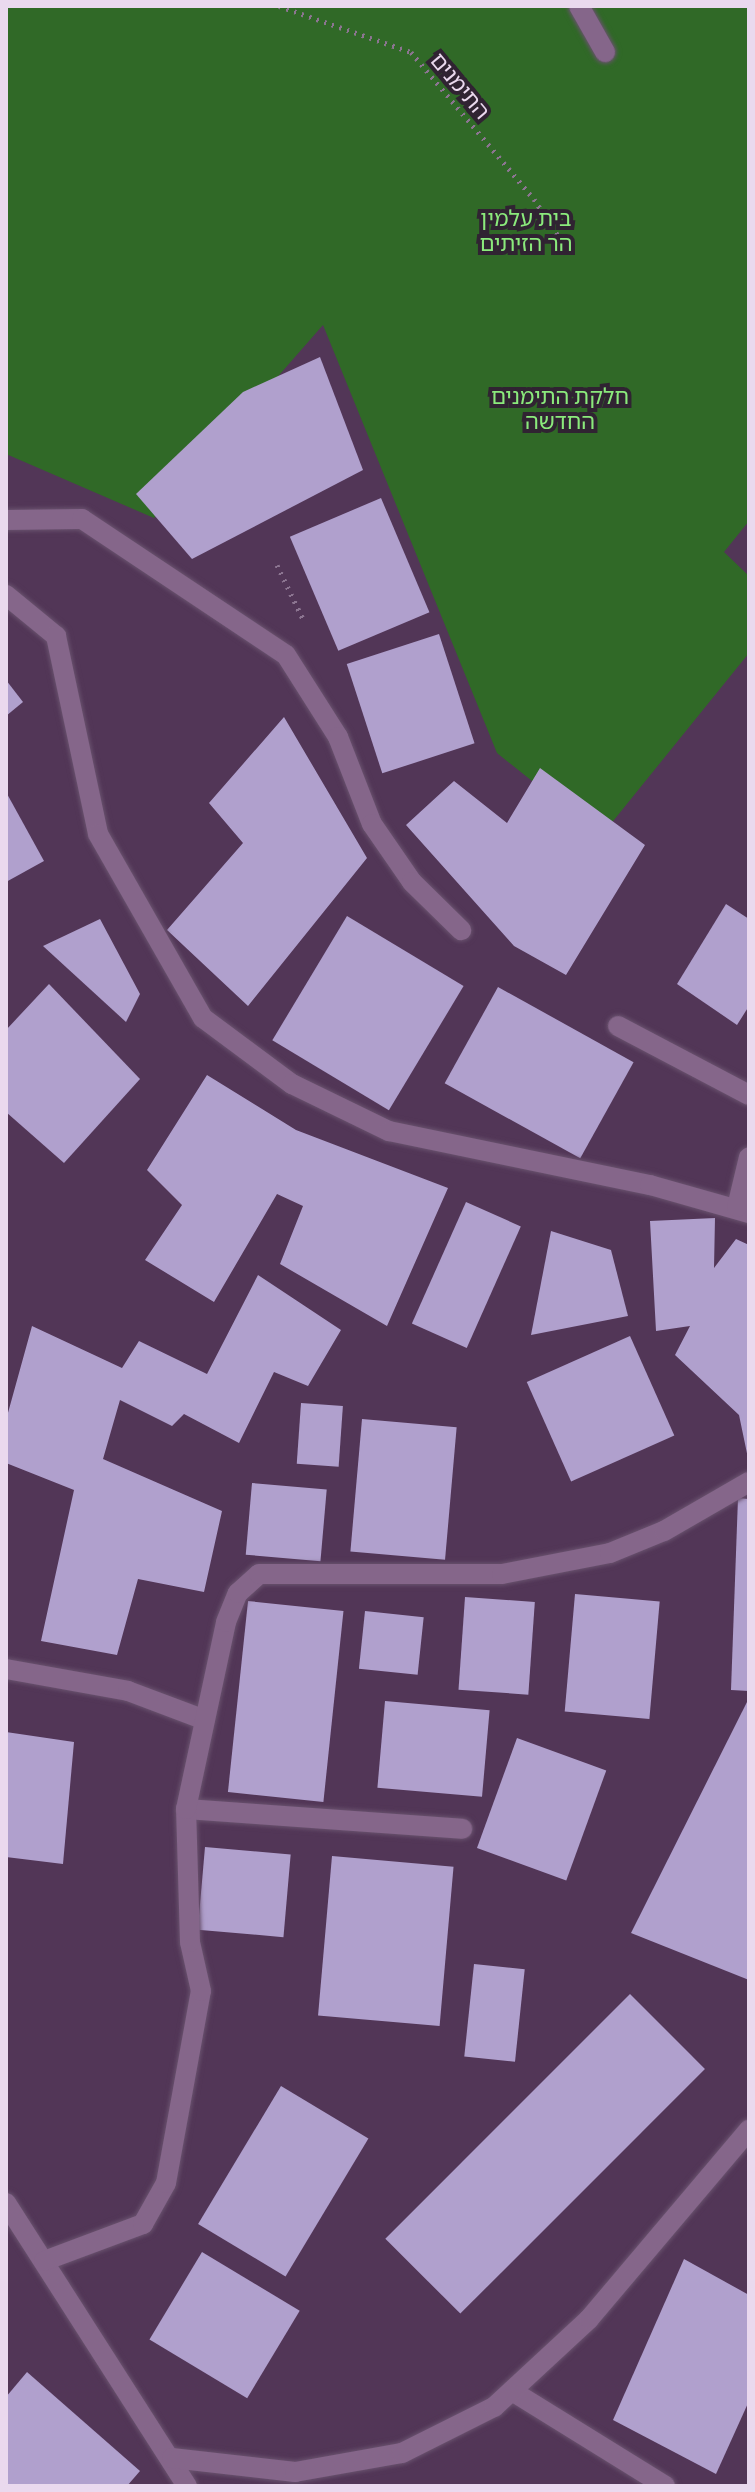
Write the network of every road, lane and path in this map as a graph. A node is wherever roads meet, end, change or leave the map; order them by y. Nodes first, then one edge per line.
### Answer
1 (279, 6) edge
2 (579, 6) edge
3 (605, 52) dead end
4 (568, 251) dead end
5 (6, 520) edge
6 (6, 595) edge
7 (461, 930) dead end
8 (618, 1026) dead end
9 (749, 1095) edge
10 (749, 1157) edge
11 (743, 1210) edge
12 (749, 1482) edge
13 (6, 1669) edge
14 (205, 1720) junction
15 (186, 1809) junction
16 (462, 1829) dead end
17 (749, 2130) edge
18 (6, 2203) edge
19 (44, 2261) junction
20 (512, 2391) junction
21 (172, 2458) junction
22 (187, 2486) edge
23 (665, 2486) edge

1 - 4 path, התימנים
2 - 3 street
5 - 7 street
6 - 11 street
8 - 9 street
10 - 11 street
12 - 14 street
13 - 14 street
14 - 15 street
15 - 16 street
15 - 19 street
17 - 20 street
18 - 19 street
19 - 21 street
20 - 21 street
20 - 23 street
21 - 22 street

